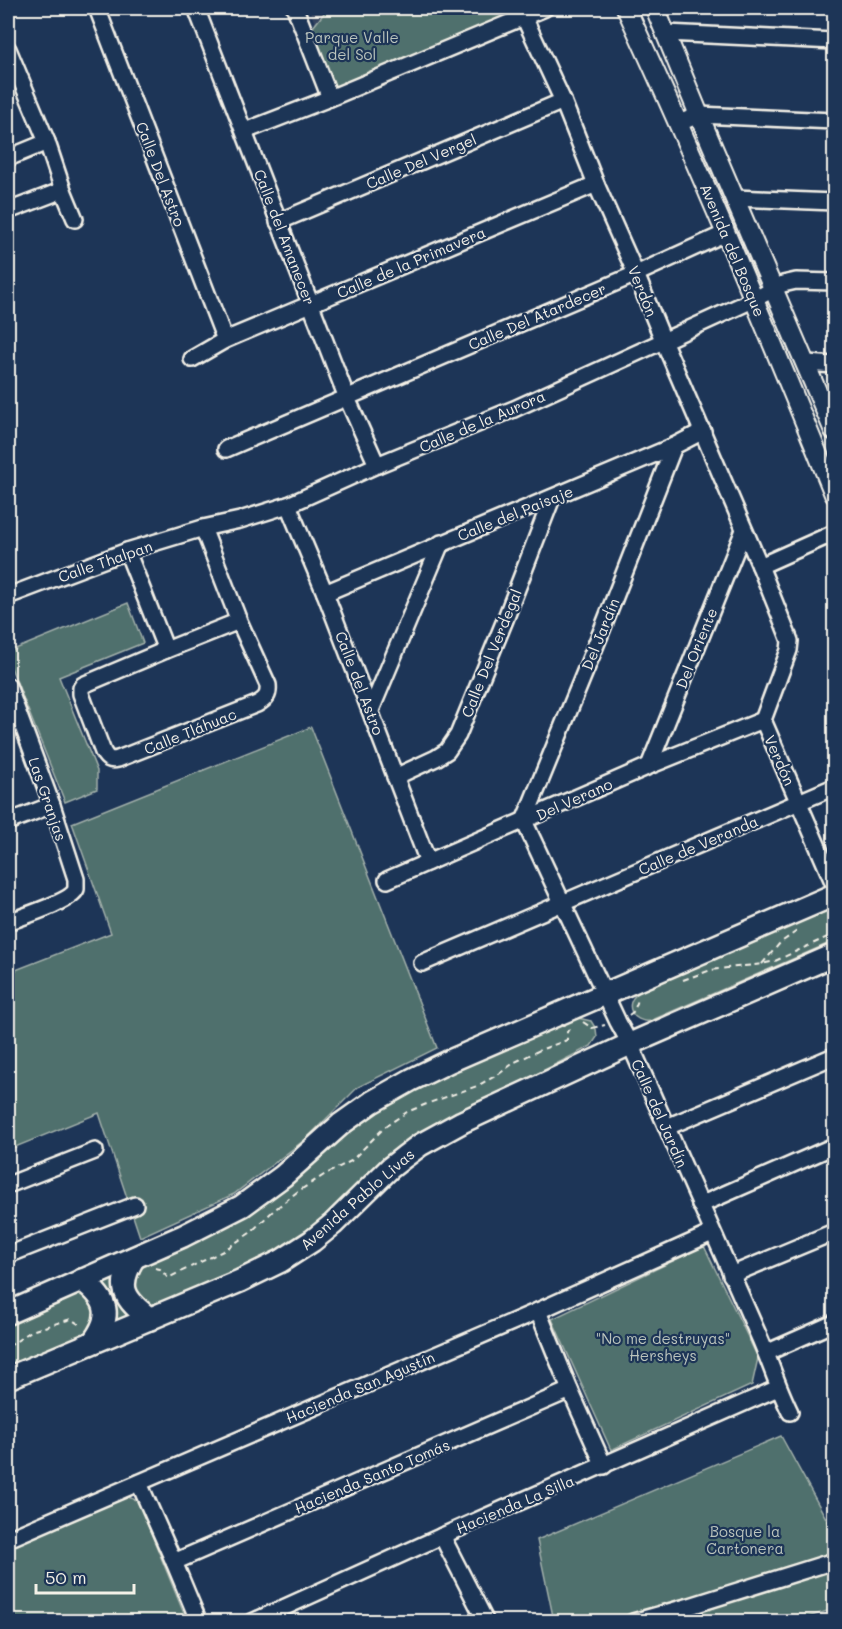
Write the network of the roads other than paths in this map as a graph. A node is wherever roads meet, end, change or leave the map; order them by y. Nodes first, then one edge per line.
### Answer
1 (97, 8) edge
2 (196, 8) edge
3 (295, 8) edge
4 (545, 8) edge
5 (626, 8) edge
6 (655, 8) edge
7 (524, 17) junction
8 (666, 33) junction
9 (834, 41) edge
10 (8, 49) edge
11 (330, 98) junction
12 (563, 101) junction
13 (699, 115) junction
14 (834, 121) edge
15 (679, 123) junction
16 (245, 131) junction
17 (47, 142) junction
18 (8, 158) edge
19 (596, 184) junction
20 (63, 190) junction
21 (735, 198) junction
22 (834, 202) edge
23 (8, 211) edge
24 (75, 219) dead end
25 (279, 222) junction
26 (726, 233) junction
27 (636, 274) junction
28 (834, 282) edge
29 (774, 288) junction
30 (755, 299) junction
31 (311, 304) junction
32 (225, 340) junction
33 (663, 340) junction
34 (192, 359) dead end
35 (807, 363) junction
36 (834, 365) edge
37 (347, 398) junction
38 (703, 431) junction
39 (834, 431) edge
40 (674, 446) junction
41 (226, 449) dead end
42 (377, 465) junction
43 (834, 494) edge
44 (552, 498) junction
45 (288, 505) junction
46 (203, 528) junction
47 (744, 530) junction
48 (834, 533) edge
49 (441, 543) junction
50 (127, 551) junction
51 (760, 566) junction
52 (325, 593) junction
53 (8, 596) edge
54 (239, 621) junction
55 (166, 650) junction
56 (8, 686) edge
57 (370, 710) junction
58 (13, 719) edge
59 (762, 720) junction
60 (649, 766) junction
61 (395, 777) junction
62 (834, 787) edge
63 (799, 803) junction
64 (52, 805) junction
65 (524, 821) junction
66 (8, 822) edge
67 (428, 862) junction
68 (387, 880) dead end
69 (834, 884) edge
70 (834, 895) edge
71 (562, 903) junction
72 (8, 922) edge
73 (834, 955) edge
74 (422, 963) dead end
75 (606, 994) junction
76 (630, 1044) junction
77 (834, 1056) edge
78 (667, 1127) junction
79 (834, 1146) edge
80 (95, 1151) dead end
81 (8, 1185) edge
82 (700, 1204) junction
83 (135, 1205) dead end
84 (834, 1232) edge
85 (712, 1233) junction
86 (8, 1255) edge
87 (141, 1262) junction
88 (731, 1275) junction
89 (82, 1280) junction
90 (538, 1311) junction
91 (8, 1313) edge
92 (150, 1319) junction
93 (834, 1323) edge
94 (90, 1334) junction
95 (766, 1353) junction
96 (8, 1378) edge
97 (778, 1388) junction
98 (570, 1390) junction
99 (790, 1412) dead end
100 (604, 1466) junction
101 (139, 1483) junction
102 (442, 1536) junction
103 (8, 1539) edge
104 (174, 1562) junction
105 (834, 1562) edge
106 (199, 1622) edge
107 (252, 1622) edge
108 (486, 1622) edge
109 (633, 1622) edge

1 - 32 street, Calle Del Astro
2 - 16 street, Calle del Amanecer
3 - 11 street
4 - 7 street
5 - 15 street, Avenida del Bosque
6 - 8 street, Avenida del Bosque
7 - 11 street
7 - 12 street, Verdón
8 - 9 street
8 - 13 street, Avenida del Bosque
10 - 17 street
11 - 16 street
12 - 19 street, Verdón
12 - 25 street, Calle Del Vergel
13 - 14 street
13 - 15 street
13 - 21 street, Avenida del Bosque
15 - 26 street, Avenida del Bosque
16 - 25 street, Calle del Amanecer
17 - 18 street
17 - 20 street
19 - 27 street, Verdón
19 - 31 street, Calle de la Primavera
20 - 23 street
20 - 24 street
21 - 22 street
21 - 29 street, Avenida del Bosque
25 - 31 street, Calle del Amanecer
26 - 27 street, Calle Del Atardecer
26 - 30 street, Avenida del Bosque
27 - 33 street, Verdón
27 - 37 street, Calle Del Atardecer
28 - 29 street, Calle de la Aurora
29 - 30 street, Calle de la Aurora
29 - 35 street, Avenida del Bosque
30 - 33 street, Calle de la Aurora
30 - 43 street, Avenida del Bosque
31 - 32 street, Calle de la Primavera
31 - 37 street, Calle del Amanecer
32 - 34 street, Calle de la Primavera
33 - 38 street, Verdón
33 - 42 street, Calle de la Aurora
35 - 36 street
35 - 39 street, Avenida del Bosque
37 - 41 street, Calle Del Atardecer
37 - 42 street, Calle del Amanecer
38 - 40 street, Calle del Paisaje
38 - 47 street, Verdón
40 - 44 street, Calle del Paisaje
40 - 65 street, Del Jardín
42 - 45 street, Calle de la Aurora
44 - 49 street, Calle del Paisaje
44 - 61 street, Calle Del Verdegal
45 - 46 street, Calle de la Aurora
45 - 52 street, Calle del Astro
46 - 50 street, Calle Thalpan
46 - 54 street
47 - 51 street, Verdón
47 - 60 street, Del Oriente
48 - 51 street
49 - 52 street, Calle del Paisaje
49 - 57 street
50 - 53 street, Calle Thalpan
50 - 55 street
51 - 59 street, Verdón
52 - 57 street, Calle del Astro
54 - 55 street
54 - 55 street, Calle Tláhuac
56 - 58 street, Las Granjas
57 - 61 street, Calle del Astro
58 - 64 street, Las Granjas
59 - 60 street, Del Verano
59 - 63 street, Verdón
60 - 65 street, Del Verano
61 - 67 street, Calle del Astro
62 - 63 street, Calle de Veranda
63 - 69 street, Verdón
63 - 71 street, Calle de Veranda
64 - 66 street
64 - 72 street, Las Granjas
65 - 67 street, Del Verano
65 - 71 street, Calle del Jardín
67 - 68 street, Del Verano
70 - 75 main road
71 - 74 street, Calle de Veranda
71 - 75 street, Calle del Jardín
73 - 76 main road, Avenida Pablo Livas
75 - 76 street, Calle del Jardín
75 - 87 main road
76 - 78 street, Calle del Jardín
76 - 92 main road, Avenida Pablo Livas
77 - 78 street
78 - 82 street, Calle del Jardín
79 - 82 street
80 - 81 street
82 - 85 street, Calle del Jardín
83 - 86 street
84 - 88 street
85 - 88 street, Calle del Jardín
85 - 90 street, Hacienda San Agustín
87 - 89 main road
87 - 92 main road
88 - 95 street, Calle del Jardín
89 - 91 main road
89 - 94 main road
90 - 98 street
90 - 101 street, Hacienda San Agustín
92 - 94 main road, Avenida Pablo Livas
93 - 95 street
94 - 96 main road, Avenida Pablo Livas
95 - 97 street, Calle del Jardín
97 - 99 street, Calle del Jardín
97 - 100 street, Hacienda La Silla
98 - 100 street
98 - 104 street, Hacienda Santo Tomás
100 - 102 street, Hacienda La Silla
101 - 103 street, Hacienda San Agustín
101 - 104 street
102 - 107 street, Hacienda La Silla
102 - 108 street
104 - 106 street
105 - 109 street

